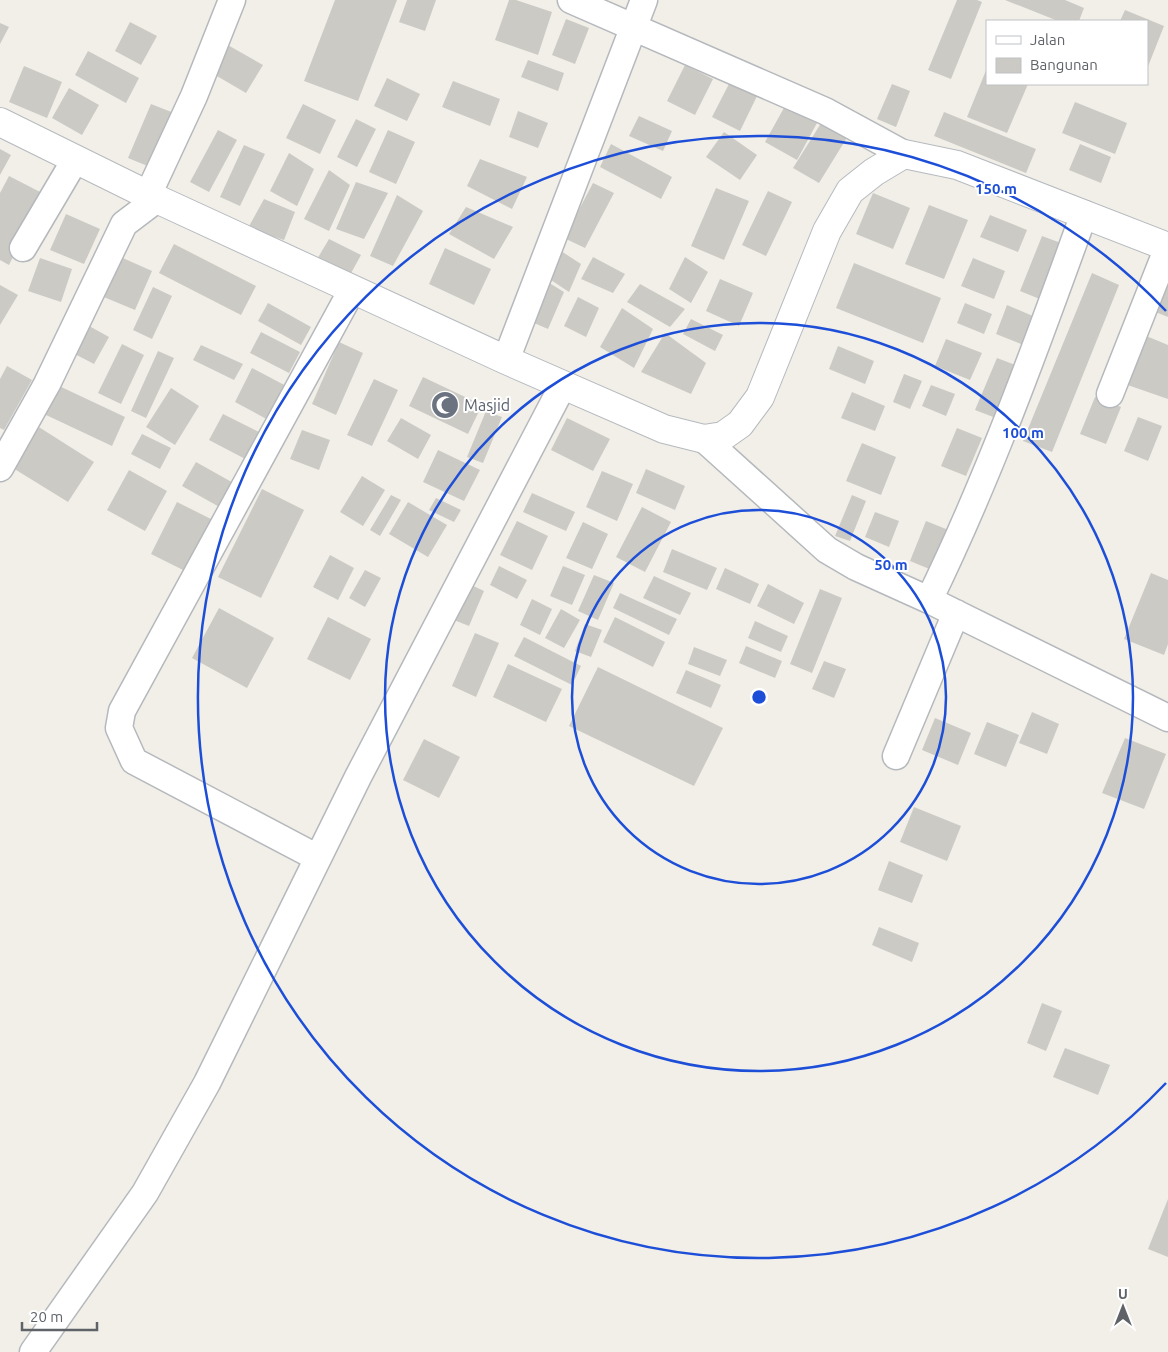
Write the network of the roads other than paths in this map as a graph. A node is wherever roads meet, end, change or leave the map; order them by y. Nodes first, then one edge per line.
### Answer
1 (232, 0) edge
2 (571, 0) edge
3 (644, 0) edge
4 (635, 26) junction
5 (0, 122) edge
6 (904, 154) junction
7 (75, 160) junction
8 (152, 197) junction
9 (1084, 214) junction
10 (1168, 247) edge
11 (24, 248) dead end
12 (352, 290) junction
13 (506, 360) junction
14 (563, 385) junction
15 (1110, 394) dead end
16 (704, 439) junction
17 (0, 468) edge
18 (930, 600) junction
19 (956, 613) junction
20 (1168, 718) edge
21 (896, 756) dead end
22 (318, 858) junction
23 (33, 1352) edge

1 - 8 street
2 - 4 street
3 - 4 street
4 - 6 street
4 - 13 street
5 - 7 street
6 - 9 street
6 - 16 street
7 - 8 street
7 - 11 street
8 - 12 street
8 - 17 street
9 - 10 street
9 - 18 street
10 - 15 street
12 - 13 street
12 - 22 street
13 - 14 street
14 - 16 street
14 - 22 street
16 - 18 street
18 - 19 street
19 - 20 street
19 - 21 street
22 - 23 street

